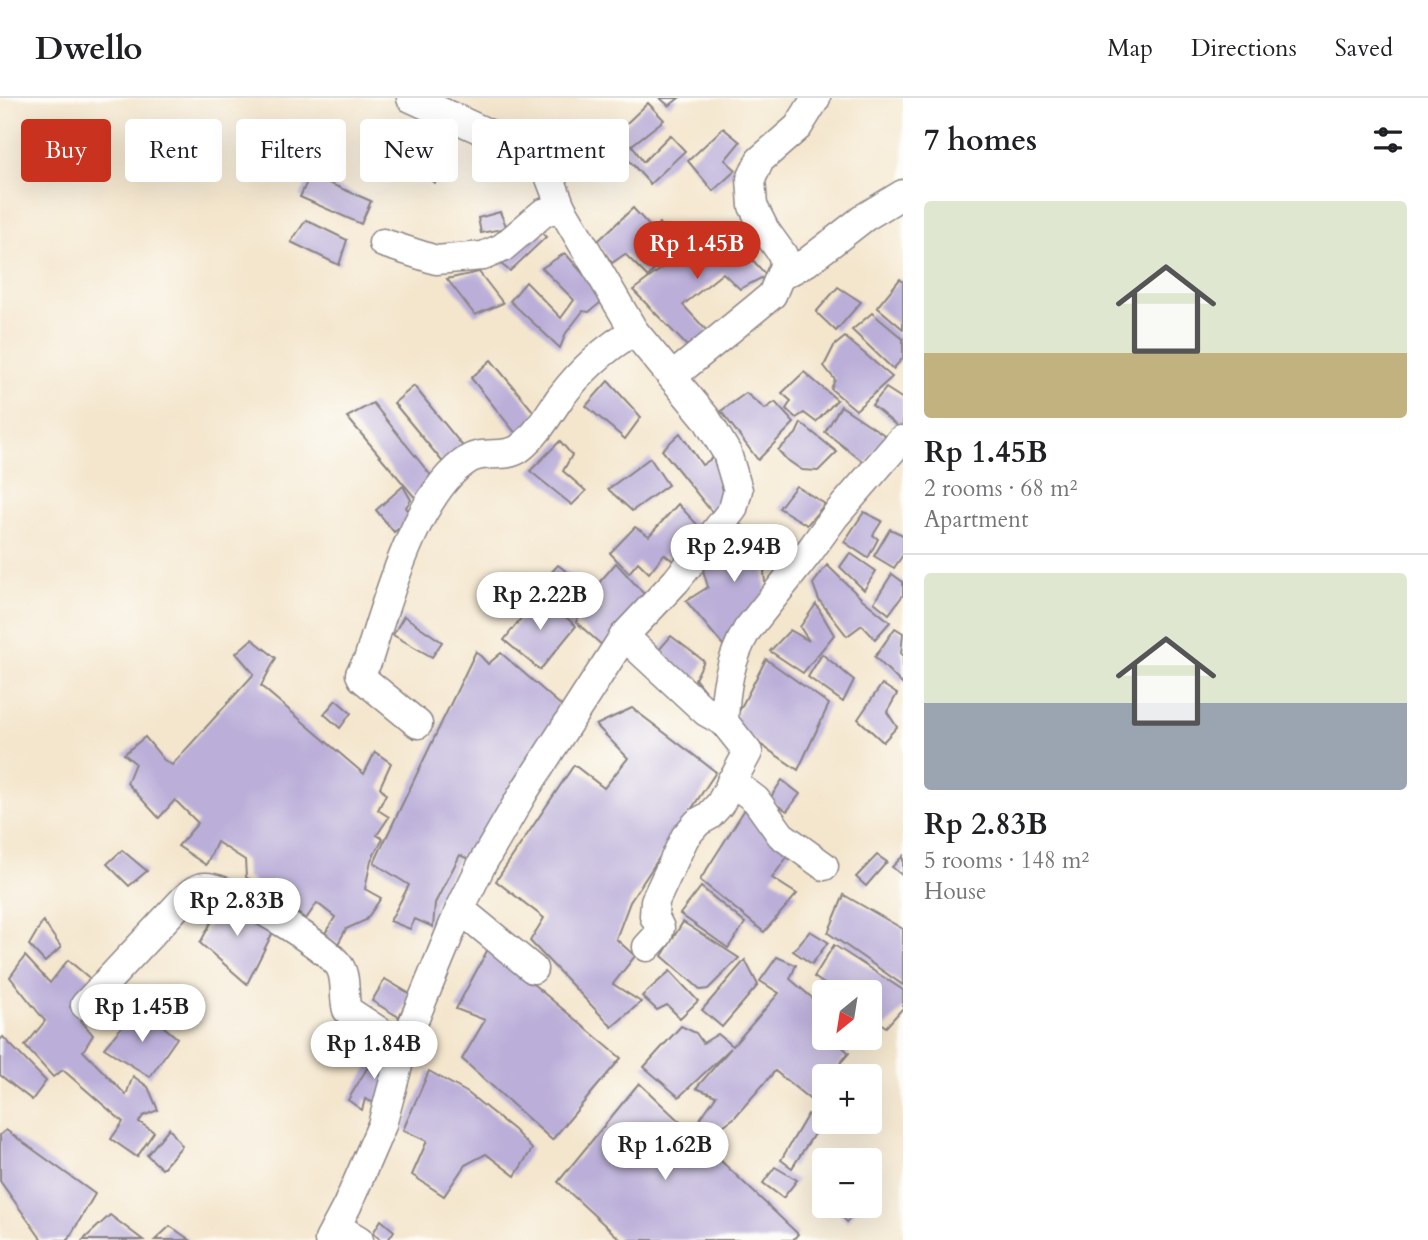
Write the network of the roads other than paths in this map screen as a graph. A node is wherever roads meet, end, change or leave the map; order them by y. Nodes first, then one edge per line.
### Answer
1 (411, 98) edge
2 (816, 98) edge
3 (903, 194) edge
4 (561, 207) junction
5 (383, 243) dead end
6 (780, 276) junction
7 (634, 331) junction
8 (672, 377) junction
9 (901, 440) edge
10 (624, 636) junction
11 (724, 722) junction
12 (418, 724) dead end
13 (731, 781) junction
14 (824, 866) dead end
15 (460, 909) junction
16 (648, 947) dead end
17 (533, 969) dead end
18 (85, 1005) dead end
19 (403, 1047) junction
20 (342, 1236) edge

1 - 4 street
2 - 6 street
3 - 6 street
4 - 5 street
4 - 7 street
6 - 8 street
7 - 8 street
7 - 12 street
8 - 10 street
9 - 11 street
10 - 11 street
10 - 15 street
11 - 13 street
13 - 14 street
13 - 16 street
15 - 17 street
15 - 19 street
18 - 19 street
19 - 20 street

